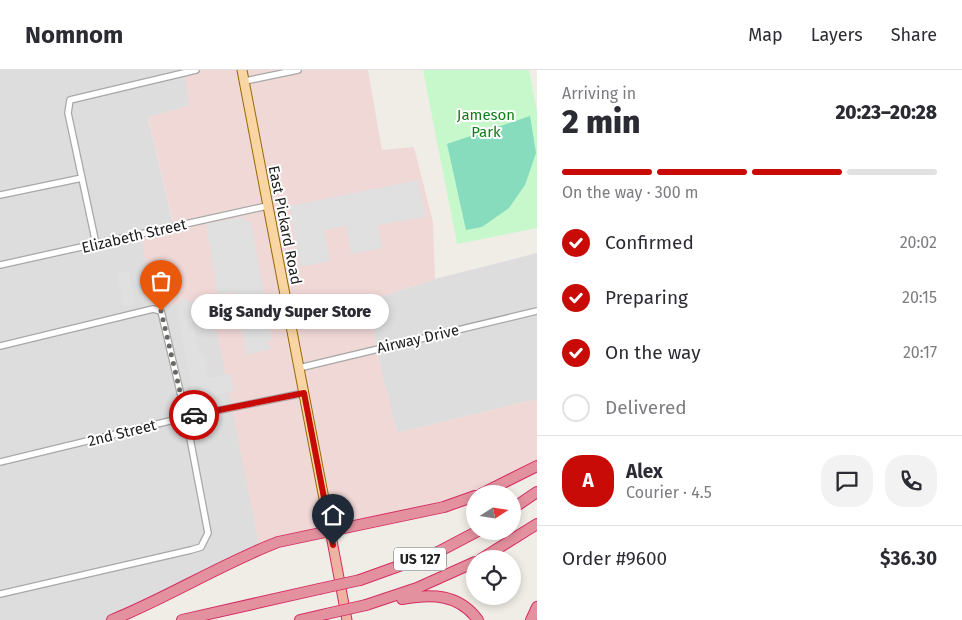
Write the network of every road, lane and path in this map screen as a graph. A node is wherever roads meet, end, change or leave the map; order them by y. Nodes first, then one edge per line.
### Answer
1 (196, 70) edge
2 (242, 70) edge
3 (298, 70) edge
4 (245, 81) junction
5 (82, 178) junction
6 (0, 195) edge
7 (267, 206) junction
8 (96, 244) junction
9 (0, 265) edge
10 (537, 311) edge
11 (0, 346) edge
12 (299, 368) junction
13 (304, 393) junction
14 (186, 417) junction
15 (0, 462) edge
16 (537, 466) edge
17 (499, 485) edge
18 (537, 492) edge
19 (466, 499) edge
20 (521, 504) edge
21 (537, 524) edge
22 (330, 530) junction
23 (466, 537) edge
24 (495, 550) edge
25 (466, 566) edge
26 (0, 594) edge
27 (381, 600) junction
28 (537, 607) edge
29 (112, 620) edge
30 (182, 620) edge
31 (300, 620) edge
32 (347, 620) edge
33 (478, 620) edge
34 (531, 620) edge

1 - 5 street
2 - 4 main road, East Pickard Road
3 - 4 street
4 - 7 main road, East Pickard Road
5 - 6 street
5 - 8 street
7 - 8 street, Elizabeth Street
7 - 12 main road, East Pickard Road
8 - 9 street, Elizabeth Street
10 - 12 street, Airway Drive
11 - 14 street
12 - 13 main road, East Pickard Road
13 - 14 street, 2nd Street
13 - 22 main road, East Pickard Road
14 - 15 street, 2nd Street
14 - 26 street
16 - 17 highway
18 - 20 highway
19 - 22 highway
21 - 24 highway
22 - 29 highway
22 - 32 highway, East Pickard Road
23 - 30 highway, US 127, bridge
25 - 27 highway, US 127
27 - 31 highway, US 127, bridge
27 - 33 highway
28 - 34 highway

